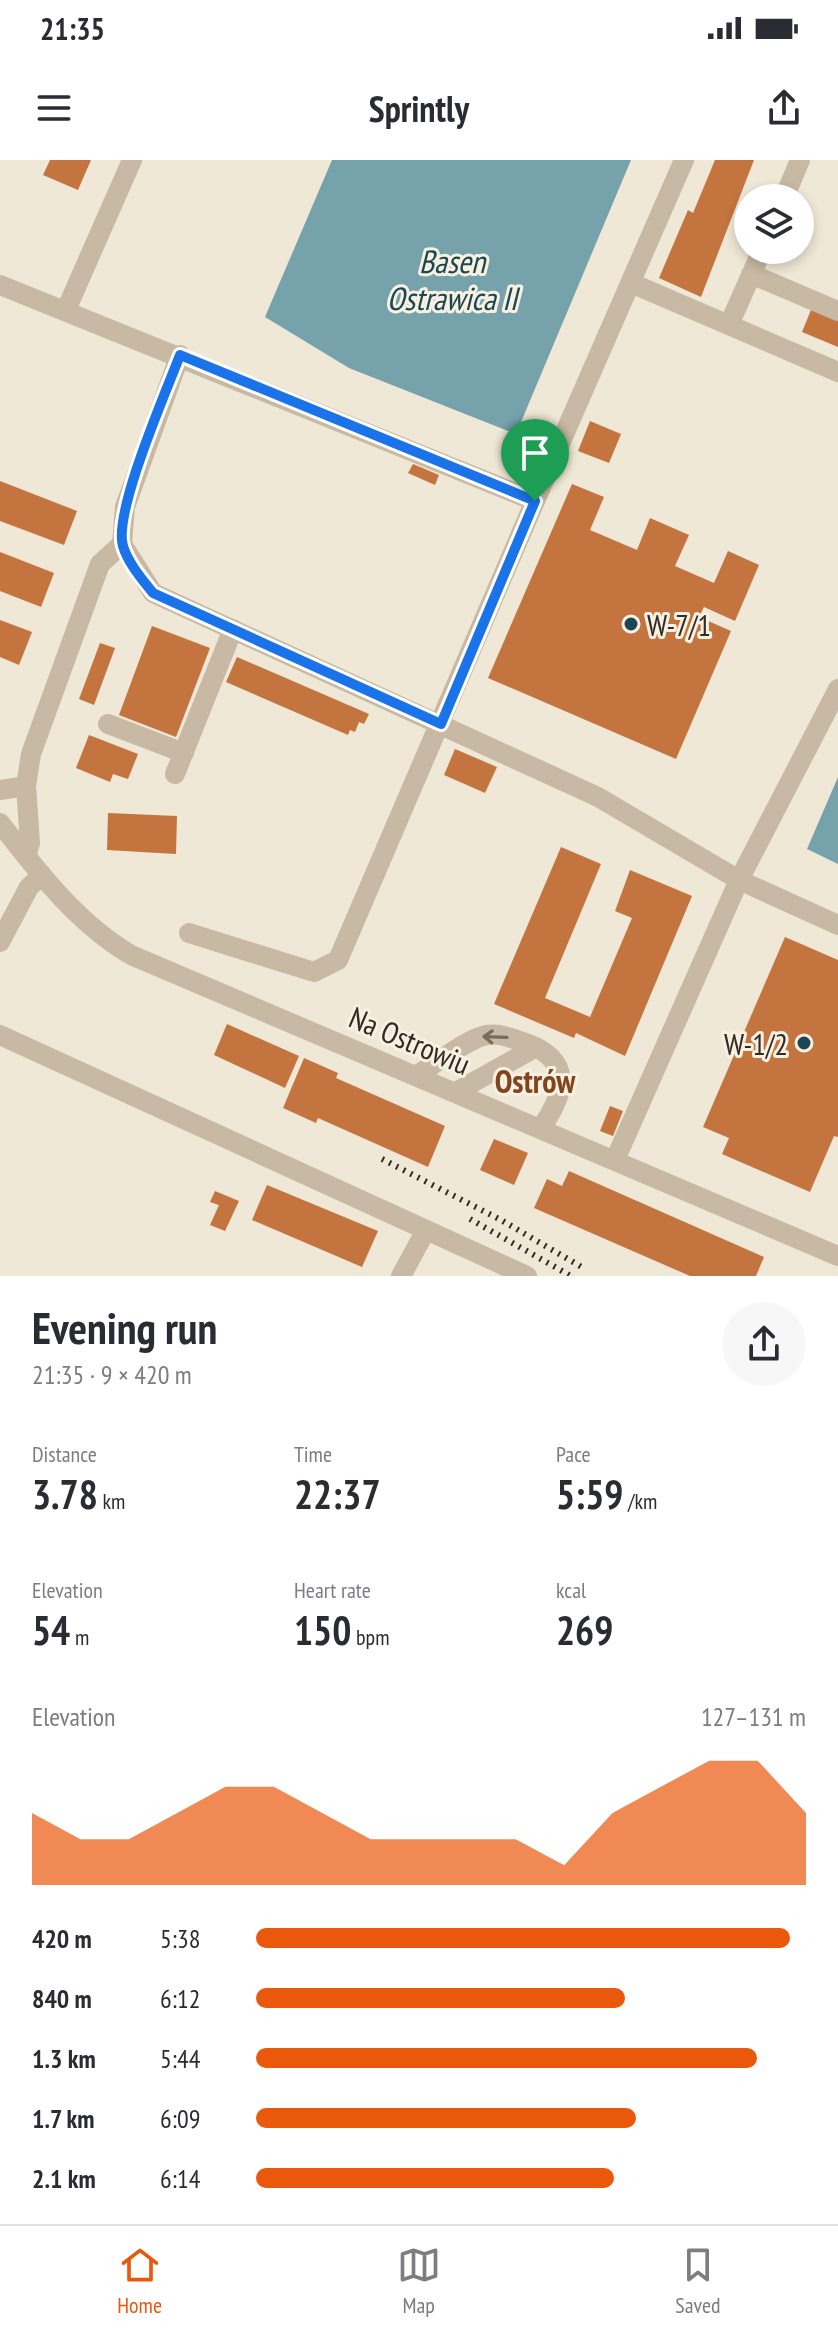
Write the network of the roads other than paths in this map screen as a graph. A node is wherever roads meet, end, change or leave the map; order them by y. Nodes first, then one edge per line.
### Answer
1 (132, 160) edge
2 (684, 160) edge
3 (800, 160) edge
4 (790, 184) edge
5 (756, 264) edge
6 (751, 274) junction
7 (631, 283) junction
8 (0, 285) edge
9 (66, 310) junction
10 (838, 311) edge
11 (729, 325) junction
12 (180, 355) junction
13 (838, 372) edge
14 (535, 501) junction
15 (122, 544) junction
16 (233, 629) junction
17 (838, 689) edge
18 (108, 724) dead end
19 (441, 724) junction
20 (184, 753) junction
21 (175, 774) dead end
22 (26, 786) junction
23 (0, 790) edge
24 (0, 823) edge
25 (26, 856) junction
26 (42, 875) junction
27 (739, 880) junction
28 (838, 925) edge
29 (189, 933) dead end
30 (0, 942) edge
31 (0, 1035) edge
32 (536, 1047) junction
33 (417, 1075) junction
34 (456, 1092) junction
35 (541, 1128) junction
36 (606, 1156) junction
37 (426, 1230) junction
38 (838, 1256) edge
39 (401, 1276) edge
40 (527, 1276) edge

1 - 9 street
2 - 7 street
3 - 4 street
5 - 6 street
6 - 10 street
6 - 11 street
7 - 11 street
7 - 14 street
8 - 9 street
9 - 12 street
11 - 13 street
12 - 14 street
12 - 15 street
14 - 19 street
15 - 16 street
15 - 22 street
16 - 19 street
16 - 20 street
17 - 27 street
18 - 20 street
19 - 27 street
19 - 29 street
20 - 21 street
22 - 23 street
22 - 25 street
24 - 25 street, Na Ostrowiu
25 - 26 street, Na Ostrowiu
26 - 30 street
26 - 33 street, Na Ostrowiu
27 - 28 street
27 - 36 street
31 - 37 street
32 -> 33 street
32 - 34 street
32 - 35 street
33 - 34 street, Na Ostrowiu
34 - 35 street, Na Ostrowiu
35 - 36 street, Na Ostrowiu
36 - 38 street, Na Ostrowiu
37 - 39 street
37 - 40 street

